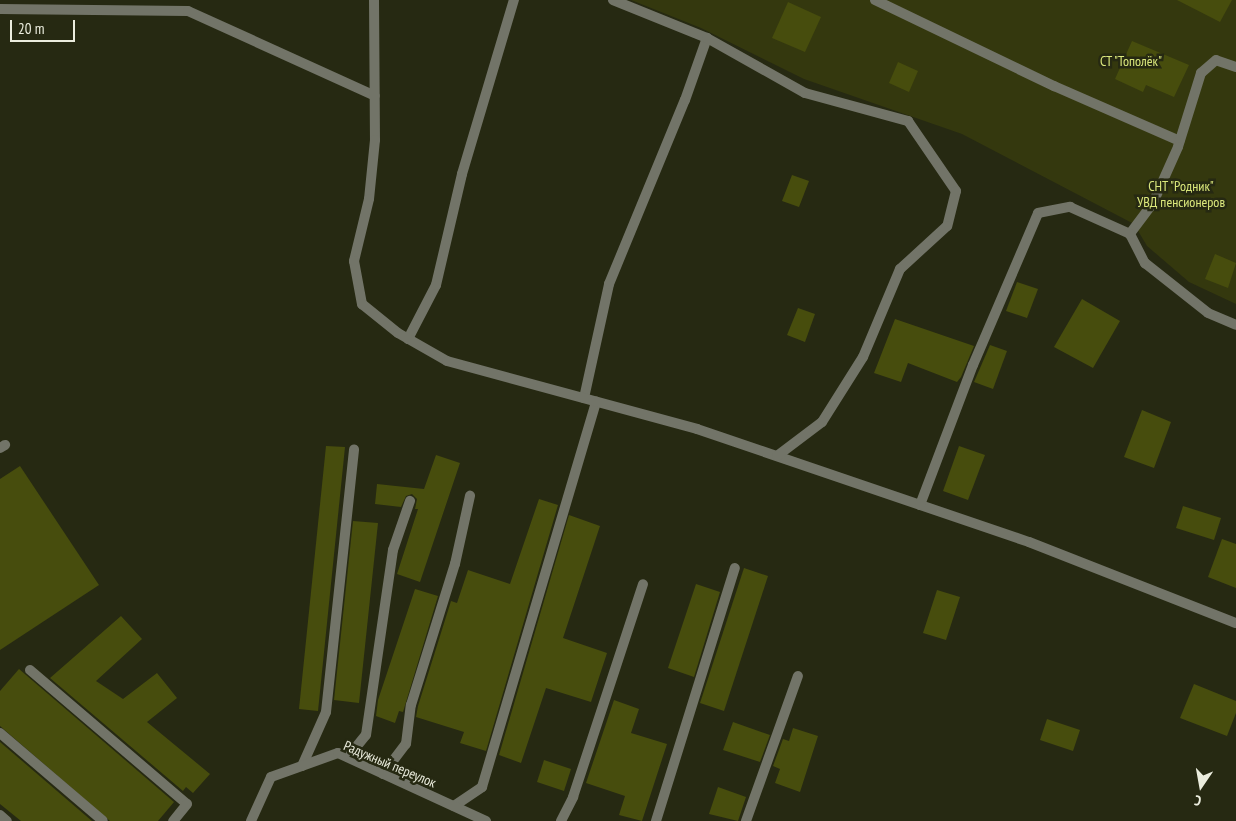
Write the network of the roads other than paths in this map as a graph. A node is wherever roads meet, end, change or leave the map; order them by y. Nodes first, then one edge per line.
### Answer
1 (374, 0) edge
2 (514, 0) edge
3 (613, 0) edge
4 (875, 0) edge
5 (0, 9) edge
6 (707, 38) junction
7 (1236, 67) edge
8 (376, 96) junction
9 (1180, 141) junction
10 (1130, 234) junction
11 (1236, 325) edge
12 (408, 339) junction
13 (584, 398) junction
14 (596, 401) junction
15 (354, 449) dead end
16 (777, 456) junction
17 (470, 496) dead end
18 (410, 501) dead end
19 (920, 505) junction
20 (734, 568) dead end
21 (643, 584) dead end
22 (1236, 623) edge
23 (30, 670) dead end
24 (798, 676) dead end
25 (0, 733) edge
26 (348, 757) junction
27 (302, 766) junction
28 (383, 774) junction
29 (454, 806) junction
30 (0, 815) edge
31 (7, 821) edge
32 (104, 821) edge
33 (172, 821) edge
34 (251, 821) edge
35 (486, 821) edge
36 (561, 821) edge
37 (656, 821) edge
38 (746, 821) edge

1 - 8 street
2 - 12 street
3 - 6 street
4 - 9 street
5 - 8 street
6 - 13 street
6 - 16 street
7 - 9 street
8 - 12 street
9 - 10 street
10 - 11 street
10 - 19 street
12 - 13 street
13 - 14 street
14 - 16 street
14 - 29 street
15 - 27 street
16 - 19 street
17 - 28 street
18 - 26 street
19 - 22 street
20 - 37 street
21 - 36 street
23 - 33 street
24 - 38 street
25 - 32 street
26 - 27 street, Радужный переулок
26 - 28 street, Радужный переулок
27 - 34 street, Радужный переулок
28 - 29 street, Радужный переулок
29 - 35 street, Радужный переулок
30 - 31 street

